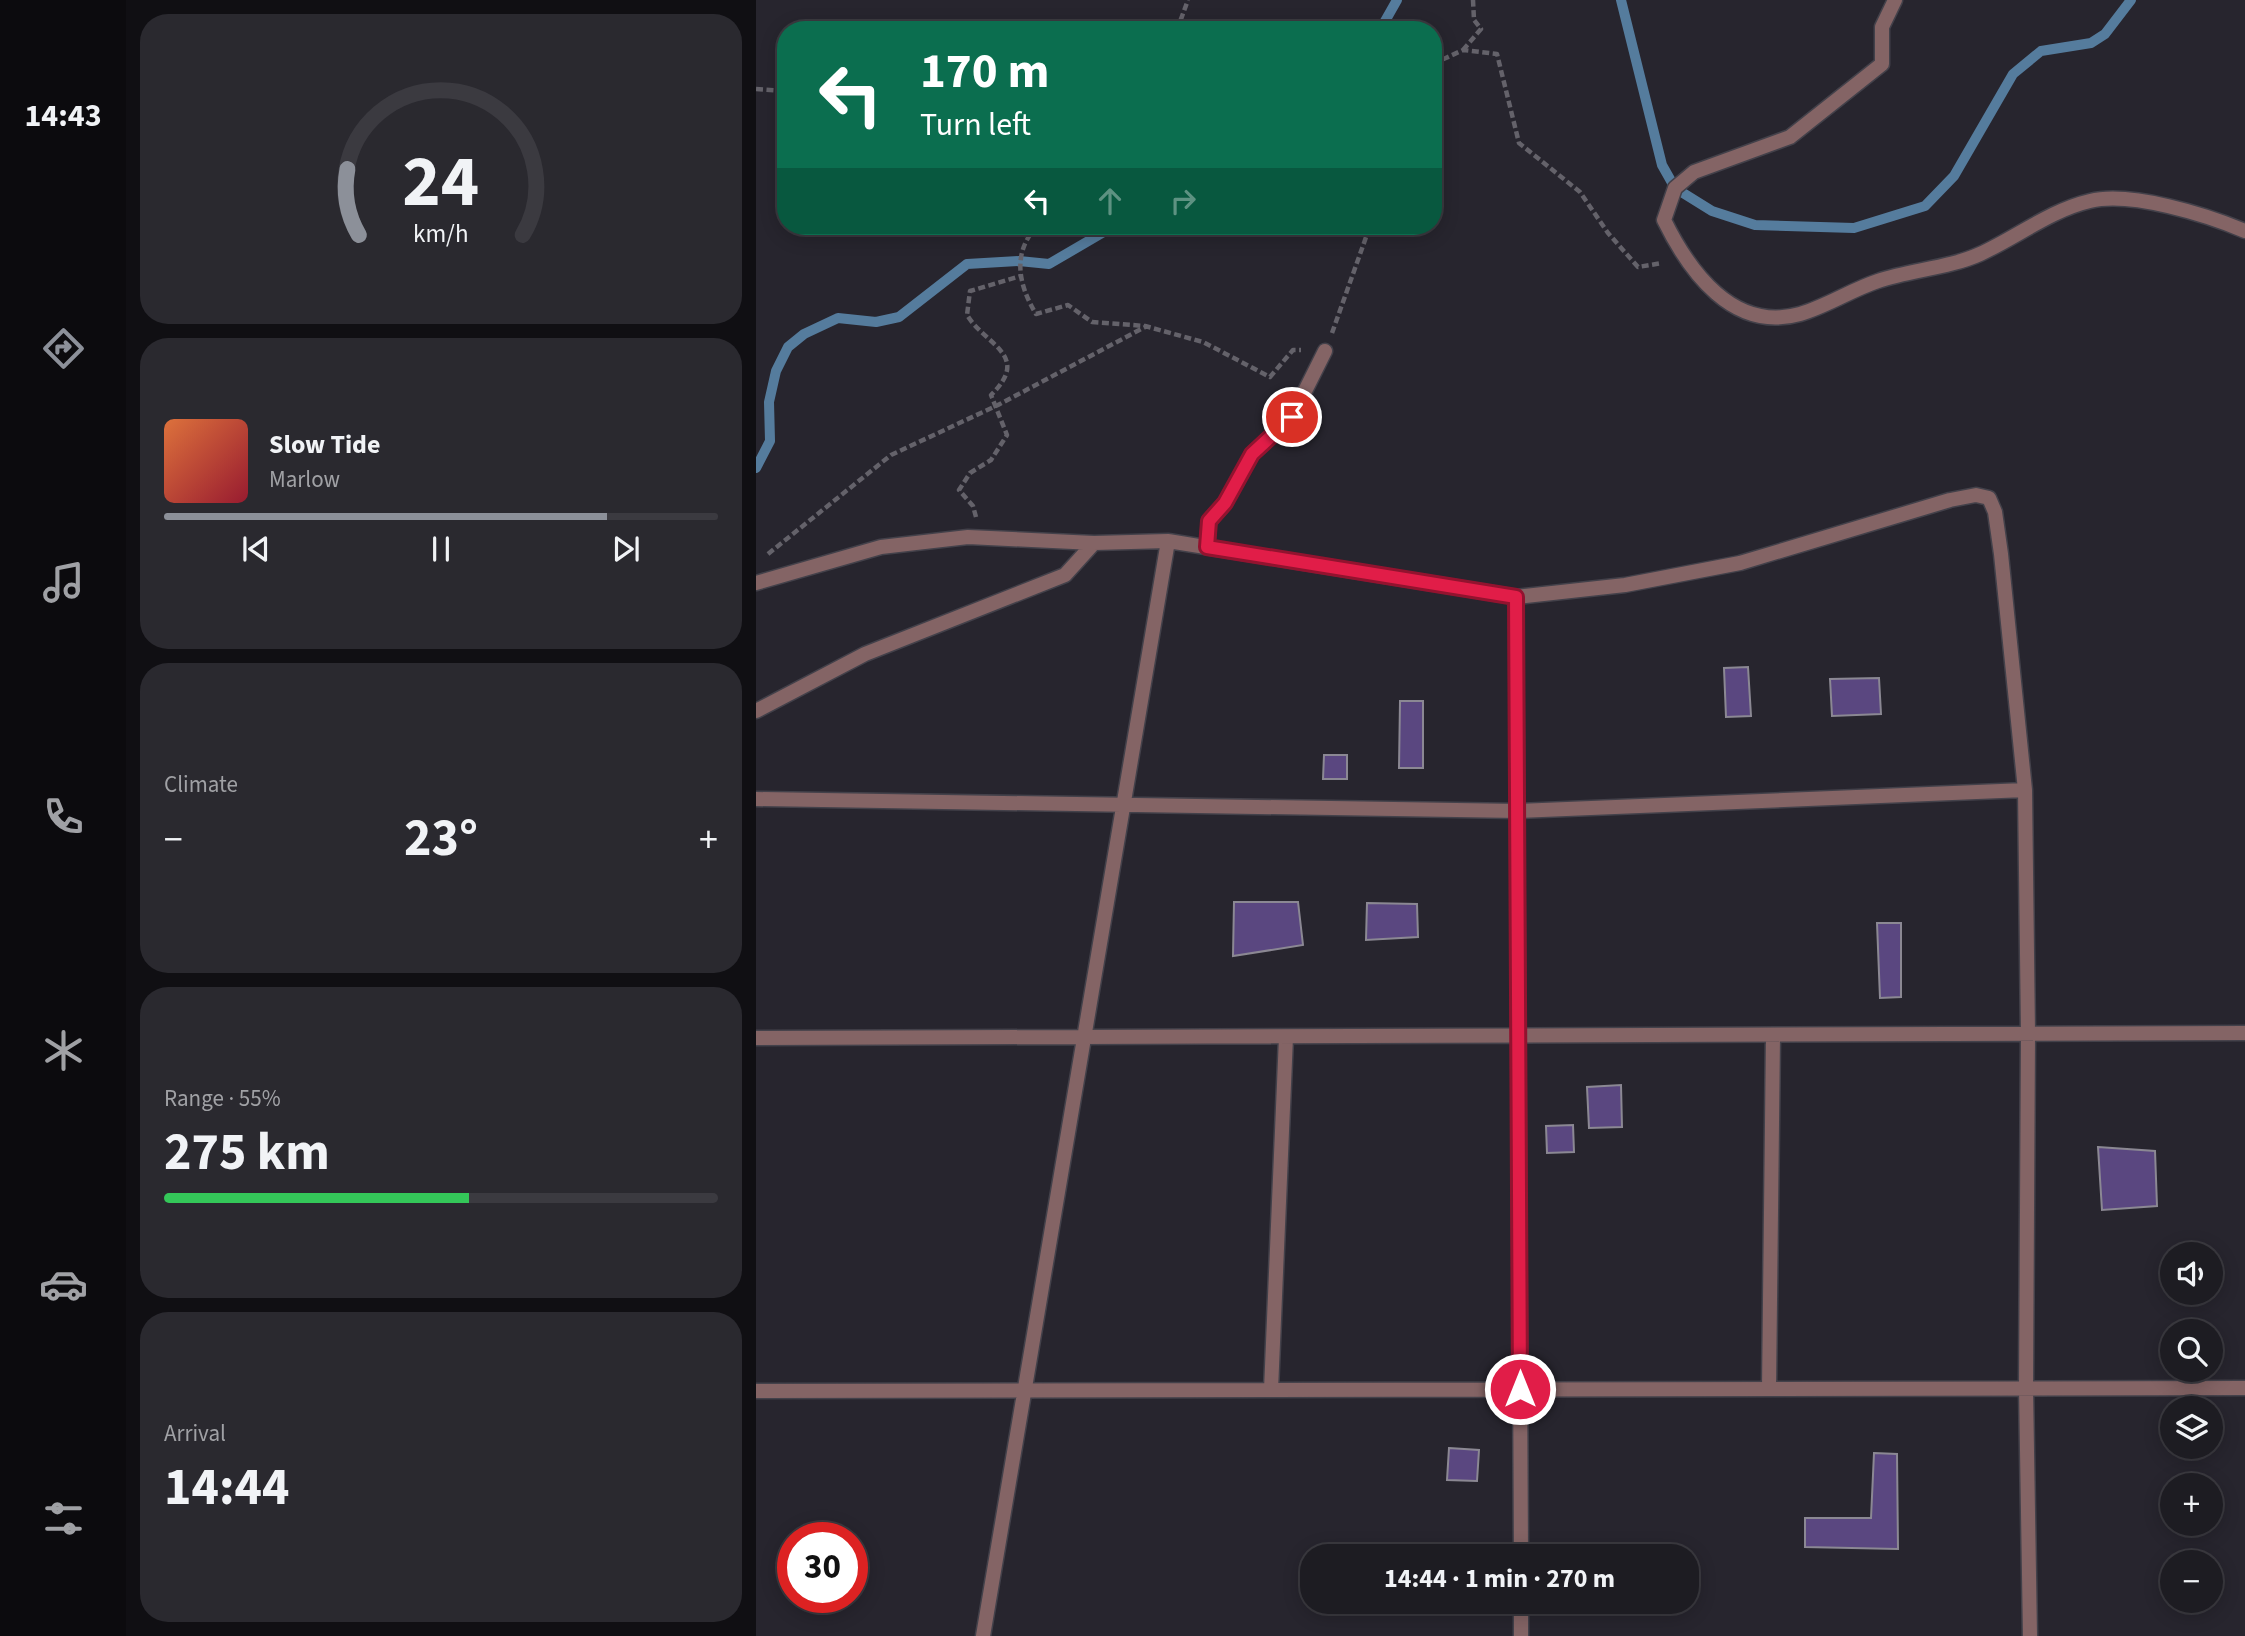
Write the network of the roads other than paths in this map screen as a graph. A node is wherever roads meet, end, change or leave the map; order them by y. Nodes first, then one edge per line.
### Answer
1 (1895, 0) edge
2 (2245, 231) edge
3 (1325, 351) road end
4 (1168, 541) junction
5 (1094, 543) junction
6 (1207, 547) junction
7 (756, 583) edge
8 (1516, 597) junction
9 (756, 711) edge
10 (2025, 790) junction
11 (756, 799) edge
12 (1123, 806) junction
13 (1518, 811) junction
14 (2245, 1033) edge
15 (2028, 1034) junction
16 (1773, 1035) junction
17 (1520, 1036) junction
18 (1084, 1037) junction
19 (1286, 1037) junction
20 (756, 1038) edge
21 (2026, 1388) junction
22 (2245, 1388) edge
23 (1520, 1389) junction
24 (1769, 1389) junction
25 (1024, 1390) junction
26 (1271, 1390) junction
27 (756, 1391) edge
28 (1521, 1544) edge
29 (1521, 1614) edge
30 (982, 1636) edge
31 (1521, 1636) edge
32 (2030, 1636) edge

1 - 2 street
3 - 6 street
4 - 5 street
4 - 6 street
4 - 12 street
5 - 7 street
5 - 9 street
6 - 8 street
8 - 10 street
8 - 13 street
10 - 13 street
10 - 15 street
11 - 12 street
12 - 13 street
12 - 18 street
13 - 17 street
14 - 15 street
15 - 16 street
15 - 21 street
16 - 17 street
16 - 24 street
17 - 19 street
17 - 23 street
18 - 19 street
18 - 20 street
18 - 25 street
19 - 26 street
21 - 22 street
21 - 24 street
21 - 32 street
23 - 24 street
23 - 26 street
23 - 28 street
25 - 26 street
25 - 27 street
25 - 30 street
29 - 31 street

